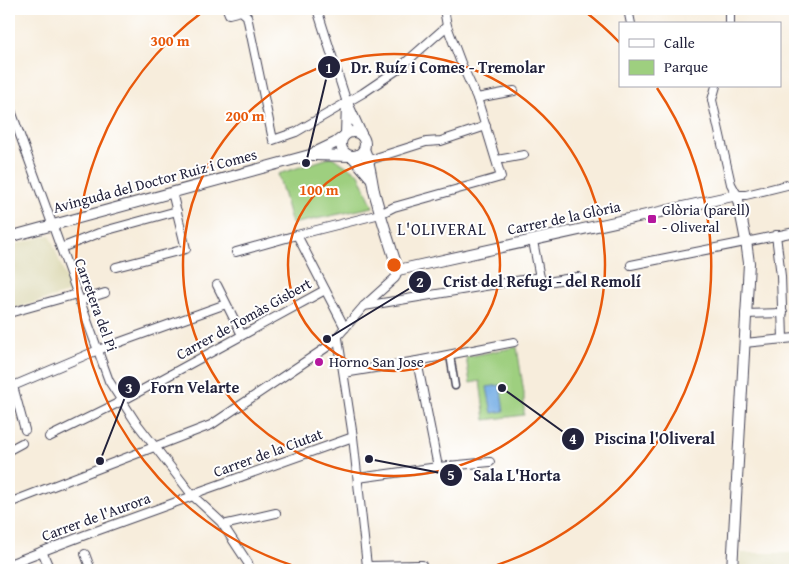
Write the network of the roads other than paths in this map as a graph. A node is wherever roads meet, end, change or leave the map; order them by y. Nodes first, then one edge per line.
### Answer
1 (226, 9) edge
2 (318, 9) edge
3 (444, 9) edge
4 (628, 9) edge
5 (730, 9) edge
6 (631, 22) edge
7 (730, 22) edge
8 (447, 26) junction
9 (715, 88) edge
10 (514, 91) dead end
11 (477, 98) junction
12 (347, 103) junction
13 (9, 105) edge
14 (486, 126) junction
15 (344, 136) junction
16 (362, 136) junction
17 (310, 155) junction
18 (524, 155) dead end
19 (360, 159) junction
20 (497, 160) junction
21 (795, 183) edge
22 (172, 192) junction
23 (737, 195) junction
24 (176, 211) junction
25 (380, 214) junction
26 (52, 224) junction
27 (795, 232) edge
28 (297, 234) junction
29 (776, 235) junction
30 (9, 237) edge
31 (533, 241) junction
32 (746, 241) junction
33 (61, 248) junction
34 (236, 252) dead end
35 (631, 265) dead end
36 (116, 267) dead end
37 (398, 270) junction
38 (578, 277) dead end
39 (541, 280) junction
40 (217, 285) dead end
41 (325, 290) junction
42 (106, 293) dead end
43 (78, 297) junction
44 (226, 304) junction
45 (364, 306) junction
46 (783, 313) junction
47 (9, 314) edge
48 (745, 314) junction
49 (345, 328) junction
50 (242, 335) junction
51 (338, 338) junction
52 (795, 338) edge
53 (784, 339) junction
54 (514, 342) dead end
55 (744, 343) junction
56 (98, 350) junction
57 (450, 355) junction
58 (417, 361) junction
59 (344, 373) junction
60 (456, 386) dead end
61 (122, 401) junction
62 (24, 430) dead end
63 (49, 436) dead end
64 (353, 438) junction
65 (22, 443) dead end
66 (156, 447) junction
67 (9, 450) edge
68 (490, 462) dead end
69 (438, 466) junction
70 (358, 478) junction
71 (193, 496) junction
72 (9, 503) edge
73 (276, 514) dead end
74 (223, 525) junction
75 (42, 551) junction
76 (84, 554) dead end
77 (9, 564) edge
78 (422, 565) dead end
79 (12, 570) edge
80 (50, 570) edge
81 (91, 570) edge
82 (250, 570) edge
83 (732, 570) edge

1 - 12 street
2 - 12 street
3 - 8 street
4 - 6 street
5 - 7 street
8 - 11 street
8 - 12 street
9 - 23 street
10 - 11 street
11 - 14 street
12 - 15 street
12 - 16 street
13 - 26 street, Carretera del Pi
14 - 19 street, Avinguda del Doctor Ruiz i Comes
14 - 20 street
15 - 16 street
15 - 17 street, Avinguda del Doctor Ruiz i Comes
15 - 19 street
16 - 19 street
17 - 19 street, Avinguda del Doctor Ruiz i Comes
17 - 22 street, Avinguda del Doctor Ruiz i Comes
18 - 20 street
19 - 25 street
20 - 25 street
21 - 23 street
22 - 24 street
22 - 26 street, Avinguda del Doctor Ruiz i Comes
23 - 31 street, Carrer de la Glòria
23 - 32 street
24 - 33 street
24 - 36 street
25 - 28 street
25 - 37 street
26 - 30 street, Avinguda del Doctor Ruiz i Comes
26 - 33 street, Carretera del Pi
27 - 29 street
28 - 34 street
28 - 41 street
29 - 32 street
29 - 46 street
31 - 37 street, Carrer de la Glòria
31 - 39 street
32 - 35 street
32 - 48 street
33 - 43 street, Carretera del Pi
37 - 45 street
38 - 39 street
39 - 45 street
40 - 44 street
41 - 49 street
41 - 50 street, Carrer de Tomàs Gisbert
42 - 43 street
43 - 47 street
43 - 56 street, Carretera del Pi
44 - 50 street
44 - 56 street
45 - 49 street
46 - 48 street
46 - 53 street
48 - 55 street
49 - 51 street
50 - 61 street, Carrer de Tomàs Gisbert
51 - 59 street
51 - 66 street
52 - 53 street
53 - 55 street
54 - 57 street
55 - 83 street
56 - 61 street, Carretera del Pi
56 - 62 street
57 - 58 street
57 - 60 street
58 - 59 street
58 - 69 street
59 - 64 street
61 - 63 street, Carrer de Tomàs Gisbert
61 - 66 street, Carretera del Pi
64 - 70 street
64 - 71 street, Carrer de la Ciutat
65 - 67 street
66 - 71 street, Carretera del Pi
66 - 72 street
68 - 69 street
69 - 70 street
70 - 78 street
71 - 74 street, Carretera del Pi
71 - 75 street, Carrer de l'Aurora
73 - 74 street
74 - 82 street, Carretera del Pi
75 - 77 street, Carrer de l'Aurora
75 - 80 street
76 - 81 street
77 - 79 street

